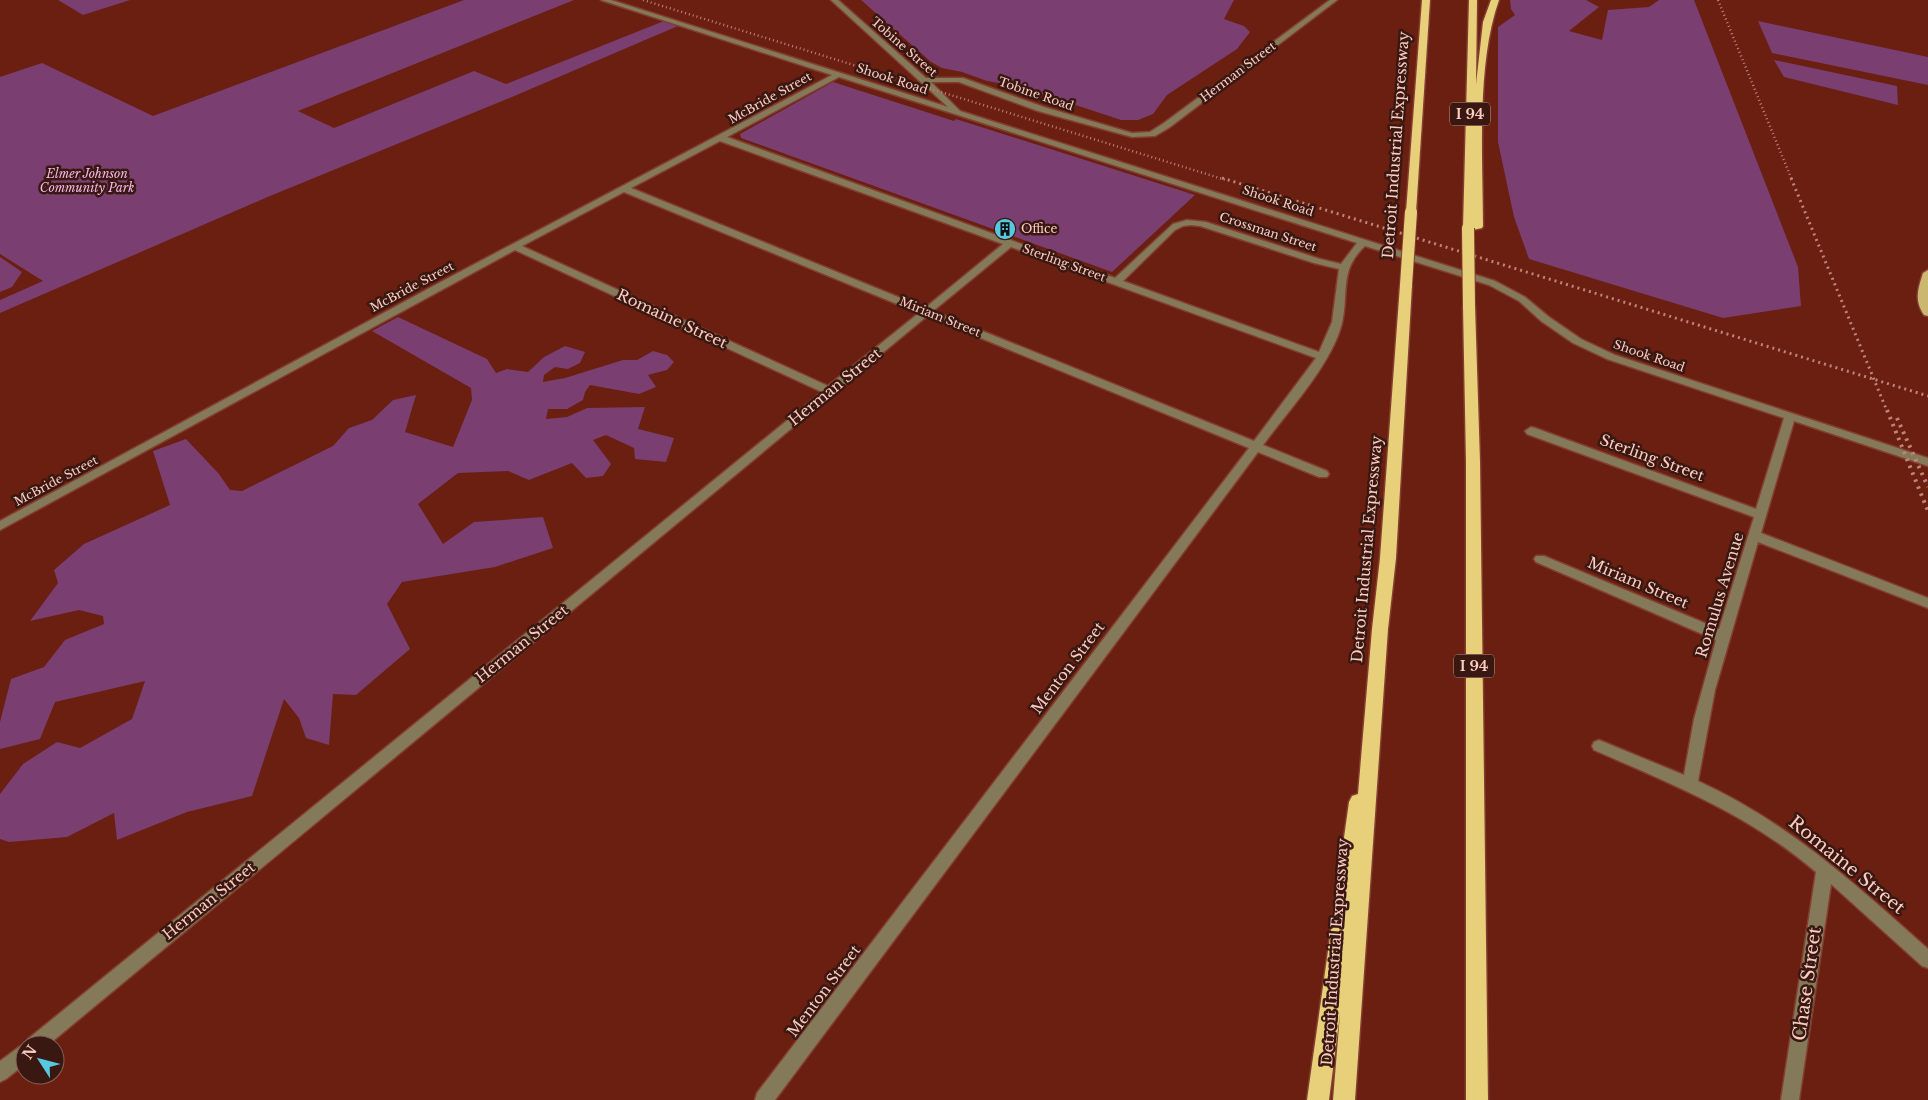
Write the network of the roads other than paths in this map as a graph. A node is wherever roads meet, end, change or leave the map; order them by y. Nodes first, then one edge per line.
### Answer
1 (604, 0) edge
2 (834, 0) edge
3 (1334, 0) edge
4 (1426, 0) edge
5 (1473, 0) edge
6 (1495, 0) edge
7 (838, 75) junction
8 (925, 80) junction
9 (958, 113) junction
10 (1140, 136) joint
11 (721, 138) junction
12 (625, 189) junction
13 (1468, 228) junction
14 (1364, 242) junction
15 (1010, 244) junction
16 (516, 246) junction
17 (1343, 267) junction
18 (1928, 273) edge
19 (1116, 282) junction
20 (927, 311) junction
21 (1928, 313) edge
22 (1322, 357) junction
23 (829, 392) junction
24 (1790, 416) junction
25 (1531, 431) dead end
26 (1256, 446) junction
27 (1928, 462) edge
28 (1323, 474) dead end
29 (1761, 515) junction
30 (0, 526) edge
31 (1755, 536) junction
32 (1540, 559) dead end
33 (1928, 603) edge
34 (1380, 629) junction
35 (1724, 636) junction
36 (1599, 746) dead end
37 (1690, 786) junction
38 (1825, 868) junction
39 (1928, 960) edge
40 (46, 1035) edge
41 (15, 1061) edge
42 (0, 1073) edge
43 (764, 1100) edge
44 (1318, 1100) edge
45 (1344, 1100) edge
46 (1477, 1100) edge
47 (1790, 1100) edge

1 - 7 street, Shook Road
2 - 8 street, Tobine Street
3 - 10 street, Herman Street
4 - 34 highway, Detroit Industrial Expressway, bridge
5 - 13 highway, I 94
6 - 13 highway
7 - 9 street, Shook Road
7 - 11 street, McBride Street
8 - 9 street, Tobine Street
8 - 10 street, Tobine Road
9 - 14 street, Shook Road
11 - 12 street, McBride Street
11 - 15 street, Sterling Street
12 - 16 street, McBride Street
12 - 20 street, Miriam Street
13 - 46 highway, I 94, bridge
14 - 17 street, Menton Street
14 - 24 street, Shook Road
15 - 19 street, Sterling Street
15 - 20 street, Herman Street
16 - 23 street, Romaine Street
16 - 30 street, McBride Street
17 - 19 street, Crossman Street
17 - 22 street, Menton Street
18 - 21 main road
19 - 22 street, Sterling Street
20 - 23 street, Herman Street
20 - 26 street, Miriam Street
22 - 26 street, Menton Street
23 - 40 street, Herman Street
24 - 27 street, Shook Road
24 - 29 street, Romulus Avenue
25 - 29 street, Sterling Street
26 - 28 street, Miriam Street
26 - 43 street, Menton Street
29 - 31 street, Romulus Avenue
31 - 33 street
31 - 35 street, Romulus Avenue
32 - 35 street, Miriam Street
34 - 44 highway
34 - 45 highway, Detroit Industrial Expressway
35 - 37 street, Romulus Avenue
36 - 37 street, Romaine Street
37 - 38 street, Romaine Street
38 - 39 street, Romaine Street
38 - 47 street, Chase Street
41 - 42 street

